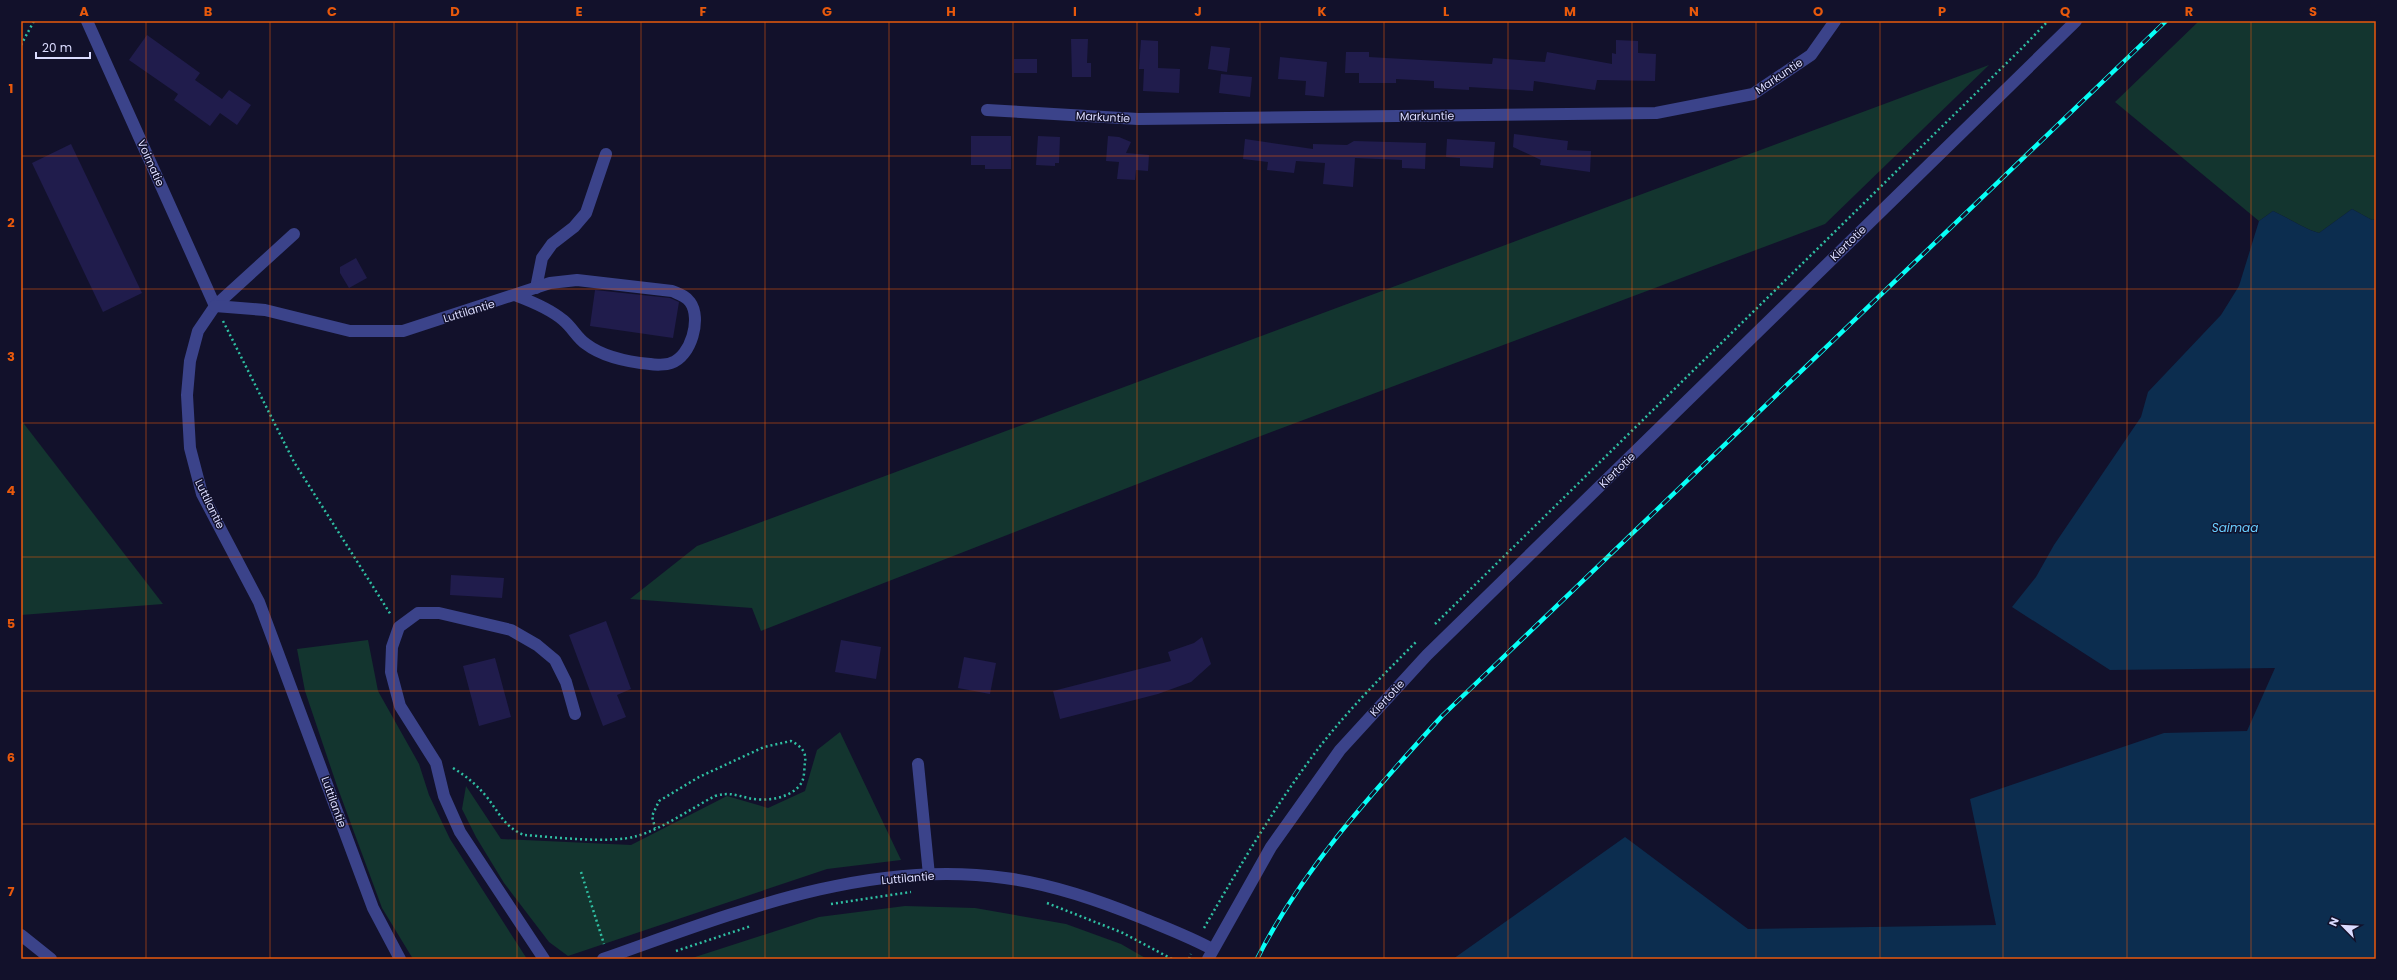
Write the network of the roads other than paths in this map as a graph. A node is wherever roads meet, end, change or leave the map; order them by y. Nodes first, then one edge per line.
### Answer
1 (87, 21) edge
2 (1835, 21) edge
3 (2076, 21) edge
4 (987, 110) dead end
5 (606, 154) dead end
6 (294, 234) dead end
7 (536, 288) junction
8 (517, 296) junction
9 (215, 306) junction
10 (575, 714) dead end
11 (918, 764) dead end
12 (929, 875) junction
13 (21, 934) edge
14 (1210, 954) edge
15 (606, 958) edge
16 (51, 959) edge
17 (400, 959) edge
18 (544, 959) edge

1 - 9 street, Voimatie
2 - 4 street, Markuntie
3 - 14 street, Kiertotie
5 - 7 street
6 - 9 street
7 - 8 street, Luttilantie
7 - 8 street, Luttilantie
8 - 9 street, Luttilantie
9 - 17 street, Luttilantie
10 - 18 street
11 - 12 street
12 - 14 street, Luttilantie
12 - 15 street, Luttilantie
13 - 16 street

